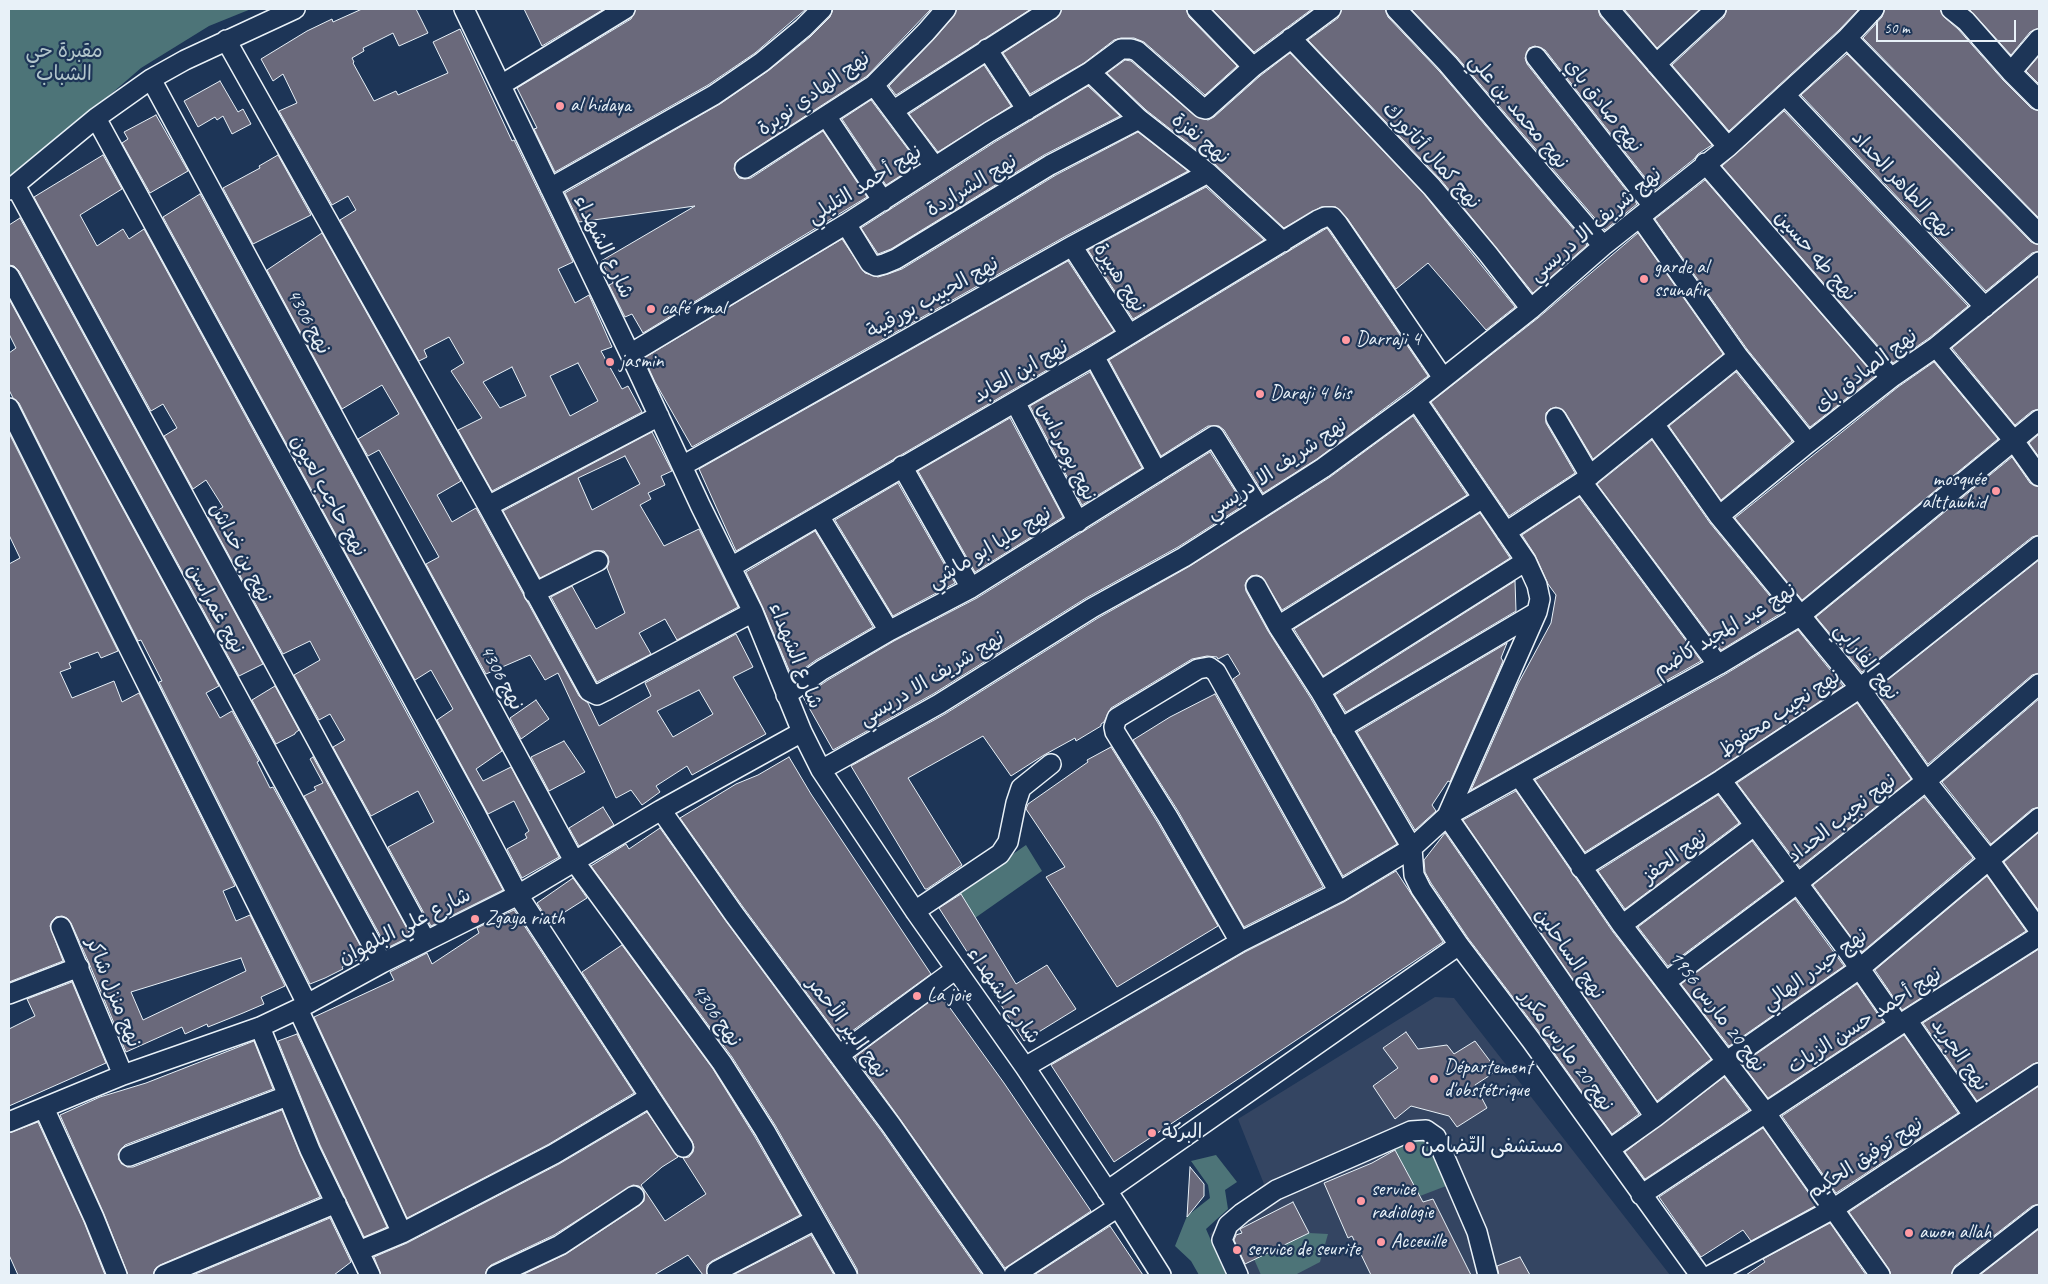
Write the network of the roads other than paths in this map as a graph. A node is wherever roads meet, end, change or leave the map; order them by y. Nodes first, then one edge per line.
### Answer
1 (295, 9) edge
2 (624, 9) edge
3 (822, 9) edge
4 (946, 9) edge
5 (1051, 9) edge
6 (1197, 9) edge
7 (1331, 9) edge
8 (1396, 9) edge
9 (1609, 9) edge
10 (1874, 9) edge
11 (1951, 9) edge
12 (467, 10) edge
13 (1714, 10) edge
14 (1972, 15) edge
15 (1291, 38) junction
16 (1847, 38) junction
17 (2039, 39) edge
18 (226, 40) junction
19 (987, 50) junction
20 (1536, 57) dead end
21 (1656, 64) junction
22 (1253, 67) junction
23 (1090, 72) junction
24 (2011, 72) junction
25 (151, 79) junction
26 (501, 85) junction
27 (874, 85) junction
28 (1785, 95) junction
29 (2039, 100) edge
30 (894, 110) junction
31 (1027, 110) junction
32 (826, 116) junction
33 (96, 118) junction
34 (1139, 119) junction
35 (1728, 147) junction
36 (1705, 163) junction
37 (935, 167) junction
38 (745, 168) dead end
39 (1208, 173) junction
40 (12, 188) edge
41 (550, 188) junction
42 (883, 201) junction
43 (1647, 211) junction
44 (846, 224) junction
45 (2039, 234) edge
46 (1283, 242) junction
47 (1072, 246) junction
48 (1603, 246) junction
49 (2039, 262) edge
50 (9, 276) edge
51 (1985, 307) junction
52 (1531, 309) junction
53 (1129, 334) junction
54 (1936, 347) junction
55 (630, 354) junction
56 (1094, 356) junction
57 (1738, 356) junction
58 (1443, 378) junction
59 (1891, 378) junction
60 (1416, 400) junction
61 (1015, 402) junction
62 (9, 408) edge
63 (659, 416) junction
64 (1556, 418) dead end
65 (2039, 420) edge
66 (1654, 424) junction
67 (2014, 441) junction
68 (1808, 443) junction
69 (682, 466) junction
70 (902, 466) junction
71 (1157, 472) junction
72 (2039, 476) edge
73 (1586, 479) junction
74 (1483, 498) junction
75 (488, 506) junction
76 (1259, 508) junction
77 (819, 516) junction
78 (1718, 516) junction
79 (1078, 522) junction
80 (1506, 532) junction
81 (2039, 546) edge
82 (598, 561) dead end
83 (1526, 561) junction
84 (731, 568) junction
85 (1256, 586) dead end
86 (971, 588) junction
87 (534, 593) junction
88 (754, 612) junction
89 (1537, 612) junction
90 (1801, 615) junction
91 (1278, 626) junction
92 (889, 632) junction
93 (1718, 665) junction
94 (2039, 684) edge
95 (1860, 688) junction
96 (1320, 691) junction
97 (786, 694) junction
98 (1342, 728) junction
99 (802, 732) junction
100 (1051, 764) dead end
101 (821, 770) junction
102 (1519, 776) junction
103 (1721, 780) junction
104 (1926, 781) junction
105 (661, 810) junction
106 (1447, 816) junction
107 (2039, 818) edge
108 (1754, 826) junction
109 (1412, 848) junction
110 (1989, 860) junction
111 (574, 861) junction
112 (1581, 868) junction
113 (1798, 883) junction
114 (1339, 892) junction
115 (518, 896) junction
116 (915, 911) junction
117 (1622, 924) junction
118 (61, 927) dead end
119 (2039, 930) edge
120 (2039, 936) edge
121 (426, 941) junction
122 (1240, 942) junction
123 (1459, 945) junction
124 (382, 963) junction
125 (79, 967) junction
126 (956, 968) junction
127 (1860, 969) junction
128 (1667, 981) junction
129 (9, 994) edge
130 (302, 1007) junction
131 (1903, 1022) junction
132 (260, 1027) junction
133 (839, 1055) junction
134 (1727, 1061) junction
135 (1025, 1067) junction
136 (2039, 1073) edge
137 (123, 1075) junction
138 (287, 1096) junction
139 (650, 1097) junction
140 (44, 1108) junction
141 (1765, 1112) junction
142 (1974, 1116) junction
143 (1655, 1117) junction
144 (9, 1122) edge
145 (683, 1147) dead end
146 (1610, 1149) junction
147 (129, 1156) dead end
148 (1107, 1191) junction
149 (1641, 1195) junction
150 (634, 1196) dead end
151 (336, 1203) junction
152 (1118, 1207) junction
153 (1833, 1208) junction
154 (2039, 1215) edge
155 (816, 1220) junction
156 (402, 1232) junction
157 (362, 1267) edge
158 (717, 1271) dead end
159 (1717, 1274) edge
160 (117, 1275) edge
161 (164, 1275) edge
162 (496, 1275) edge
163 (847, 1275) edge
164 (996, 1275) edge
165 (1014, 1275) edge
166 (1161, 1275) edge
167 (1238, 1275) edge
168 (1488, 1275) edge
169 (1700, 1275) edge
170 (1880, 1275) edge
171 (1962, 1275) edge

1 - 18 street
2 - 26 street
3 - 41 street
4 - 27 street, نهج الهادي نويرة
5 - 19 street
6 - 22 street
7 - 15 street
8 - 48 street, نهج محمد بن علي
9 - 21 street
10 - 16 street, نهج شريف الا دريسي
11 - 14 street
12 - 26 street, شارع الشهداء
13 - 21 street
14 - 24 street
15 - 22 street
15 - 52 street, نهج كمال أتاتورك
16 - 28 street, نهج شريف الا دريسي
16 - 45 street
17 - 24 street
18 - 25 street
18 - 75 street
19 - 30 street
19 - 31 street
20 - 43 street, نهج صادق باي
21 - 35 street
22 - 23 street, نهج أحمد التليلي
23 - 31 street, نهج أحمد التليلي
23 - 34 street, نهج نفزة
24 - 29 street
25 - 33 street
25 - 111 street, نهج 4306
26 - 41 street, شارع الشهداء
27 - 30 street
27 - 32 street, نهج الهادي نويرة
28 - 35 street, نهج شريف الا دريسي
28 - 51 street, نهج الطاهر الحداد
30 - 37 street
31 - 37 street, نهج أحمد التليلي
32 - 38 street, نهج الهادي نويرة
32 - 42 street
33 - 40 street
33 - 115 street, نهج حاجب لعيون
34 - 39 street, نهج نفزة
34 - 44 street, نهج الشراردة
35 - 36 street, نهج شريف الا دريسي
36 - 43 street, نهج شريف الا دريسي
36 - 59 street, نهج طه حسين
37 - 42 street, نهج أحمد التليلي
39 - 46 street, نهج نفزة
39 - 47 street, نهج الحبيب بورقيبة
40 - 121 street, نهج بن خداش
41 - 55 street, شارع الشهداء
42 - 44 street, نهج أحمد التليلي
43 - 48 street, نهج شريف الا دريسي
43 - 57 street, نهج صادق باي
44 - 55 street, نهج أحمد التليلي
46 - 53 street, نهج ابن العابد
46 - 58 street, نهج ابن العابد
47 - 53 street, نهج هبيرة
47 - 69 street, نهج الحبيب بورقيبة
48 - 52 street, نهج شريف الا دريسي
49 - 51 street, نهج الصادق باى
50 - 124 street, نهج غمراسن
51 - 54 street, نهج الصادق باى
52 - 58 street, نهج شريف الا دريسي
53 - 56 street, نهج ابن العابد
54 - 59 street, نهج الصادق باى
54 - 67 street
55 - 63 street, شارع الشهداء
56 - 61 street, نهج ابن العابد
56 - 71 street
57 - 66 street
57 - 68 street, نهج صادق باي
58 - 60 street, نهج شريف الا دريسي
59 - 68 street, نهج الصادق باى
60 - 74 street
60 - 76 street, نهج شريف الا دريسي
61 - 70 street, نهج ابن العابد
61 - 79 street, نهج بومرداس
62 - 130 street
63 - 69 street, شارع الشهداء
63 - 75 street
64 - 73 street
65 - 67 street, نهج عبد المجيد كاضم
66 - 73 street
66 - 78 street, نهج الفارابي
67 - 72 street
67 - 90 street, نهج عبد المجيد كاضم
68 - 78 street, نهج الصادق باى
69 - 84 street, شارع الشهداء
70 - 77 street, نهج ابن العابد
70 - 86 street
71 - 76 street, نهج عليا ابو ماشي
71 - 79 street, نهج عليا ابو ماشي
73 - 80 street
73 - 93 street
74 - 80 street
74 - 91 street
75 - 87 street
76 - 101 street, نهج شريف الا دريسي
77 - 84 street, نهج ابن العابد
77 - 92 street
78 - 90 street, نهج الفارابي
79 - 86 street, نهج عليا ابو ماشي
80 - 83 street
81 - 95 street, نهج نجيب محفوظ
82 - 87 street
83 - 89 street
83 - 96 street
84 - 88 street, شارع الشهداء
85 - 91 street
86 - 92 street, نهج عليا ابو ماشي
87 - 88 street
88 - 97 street, شارع الشهداء
89 - 98 street
89 - 106 street
90 - 93 street, نهج عبد المجيد كاضم
90 - 95 street, نهج الفارابي
91 - 96 street
92 - 97 street, نهج عليا ابو ماشي
93 - 102 street, نهج عبد المجيد كاضم
94 - 104 street, نهج نجيب الحداد
95 - 103 street, نهج نجيب محفوظ
95 - 104 street, نهج الفارابي
96 - 98 street
97 - 99 street, شارع الشهداء
98 - 109 street
99 - 101 street, شارع الشهداء
99 - 105 street, شارع علي البلهوان
100 - 116 street
101 - 116 street, شارع الشهداء
102 - 106 street, نهج عبد المجيد كاضم
102 - 112 street, نهج 20 مارس 1956
103 - 108 street, نهج الجريد
103 - 112 street, نهج نجيب محفوظ
104 - 110 street, نهج الفارابي
104 - 113 street, نهج نجيب الحداد
105 - 111 street, شارع علي البلهوان
105 - 133 street, نهج البير الأحمر
106 - 109 street, نهج عبد المجيد كاضم
106 - 143 street, نهج الساحلين
107 - 110 street, نهج حيدر الهالي
108 - 113 street, نهج الجريد
108 - 117 street, نهج الحفز
109 - 114 street, نهج عبد المجيد كاضم
109 - 123 street, نهج 20 مارس مكرر
110 - 119 street, نهج الفارابي
110 - 127 street, نهج حيدر الهالي
111 - 115 street, شارع علي البلهوان
111 - 155 street, نهج 4306
112 - 117 street, نهج 20 مارس 1956
113 - 127 street, نهج الجريد
113 - 128 street, نهج نجيب الحداد
114 - 122 street, نهج عبد المجيد كاضم
114 - 122 street
115 - 121 street, شارع علي البلهوان
115 - 139 street, نهج حاجب لعيون
116 - 126 street, شارع الشهداء
117 - 128 street, نهج 20 مارس 1956
118 - 125 street, نهج منزل شاكر
120 - 131 street, نهج أحمد حسن الزيات
121 - 124 street, شارع علي البلهوان
122 - 135 street, نهج عبد المجيد كاضم
123 - 146 street, نهج 20 مارس مكرر
123 - 148 street
124 - 130 street, شارع علي البلهوان
125 - 129 street
125 - 137 street, نهج منزل شاكر
126 - 133 street
126 - 135 street, شارع الشهداء
127 - 131 street, نهج الجريد
127 - 134 street, نهج حيدر الهالي
128 - 134 street, نهج 20 مارس 1956
130 - 132 street, شارع علي البلهوان
130 - 156 street
131 - 141 street, نهج أحمد حسن الزيات
131 - 142 street, نهج الجريد
132 - 137 street, شارع علي البلهوان
132 - 138 street
133 - 164 street, نهج البير الأحمر
134 - 141 street, نهج 20 مارس 1956
134 - 143 street, نهج حيدر الهالي
135 - 148 street, شارع الشهداء
136 - 142 street, نهج توفيق الحكيم
137 - 140 street, شارع علي البلهوان
138 - 147 street
138 - 151 street
139 - 145 street, نهج حاجب لعيون
139 - 156 street
140 - 144 street, شارع علي البلهوان
140 - 160 street
141 - 149 street, نهج أحمد حسن الزيات
141 - 153 street, نهج 20 مارس 1956
142 - 153 street, نهج توفيق الحكيم
143 - 146 street, نهج حيدر الهالي
146 - 149 street, نهج 20 مارس مكرر
148 - 152 street, شارع الشهداء
149 - 169 street, نهج 20 مارس مكرر
150 - 162 street
151 - 157 street
151 - 161 street
152 - 165 street
152 - 166 street, شارع الشهداء
153 - 159 street, نهج توفيق الحكيم
153 - 170 street, نهج 20 مارس 1956
154 - 171 street
155 - 158 street
155 - 163 street, نهج 4306
156 - 157 street
167 - 168 street

